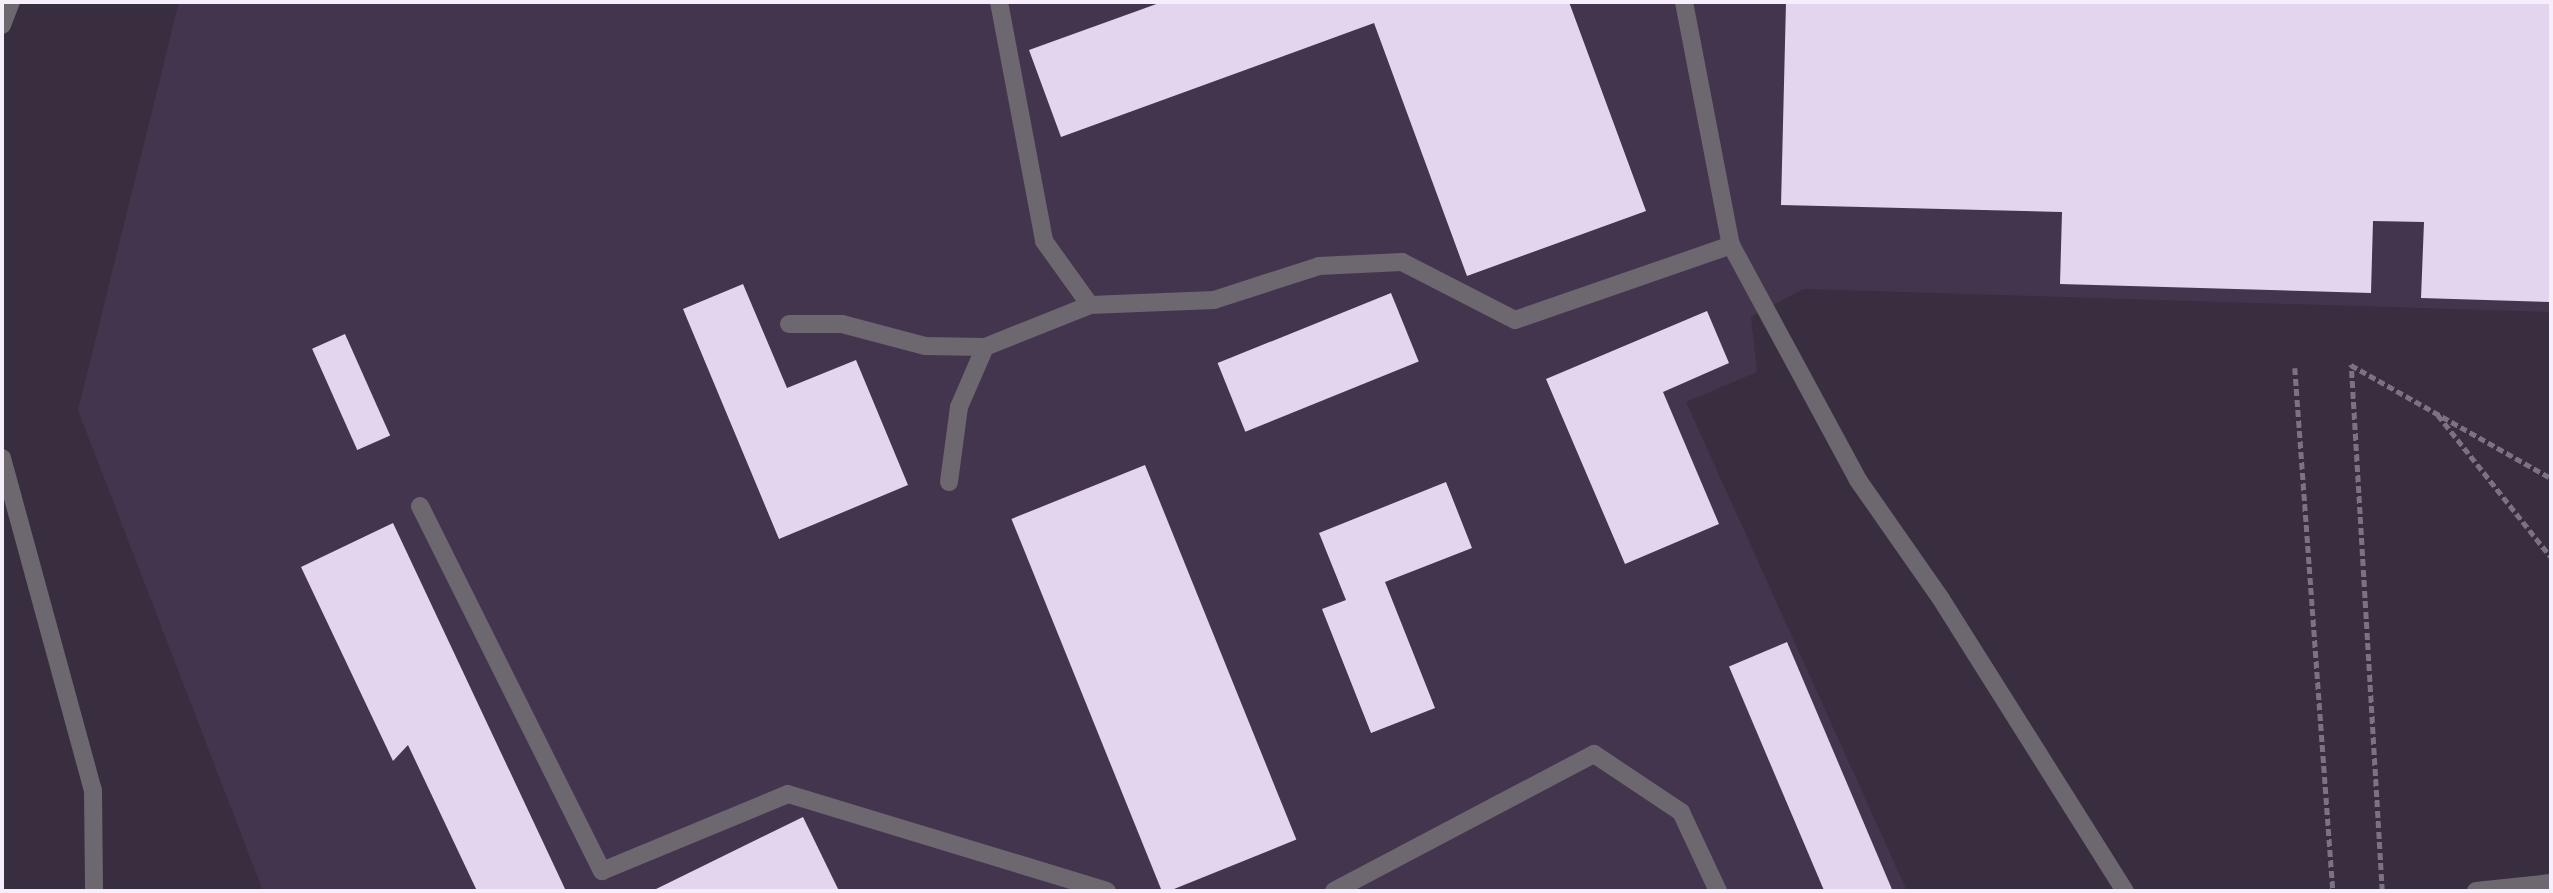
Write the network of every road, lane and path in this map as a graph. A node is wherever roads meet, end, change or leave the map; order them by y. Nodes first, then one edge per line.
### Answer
1 (11, 2) edge
2 (999, 2) edge
3 (1684, 2) edge
4 (2, 25) edge
5 (1731, 245) junction
6 (1090, 305) junction
7 (789, 324) dead end
8 (985, 347) junction
9 (2295, 368) dead end
10 (2437, 413) junction
11 (2, 458) edge
12 (2551, 478) edge
13 (949, 482) dead end
14 (420, 506) dead end
15 (2551, 557) edge
16 (2551, 883) edge
17 (94, 891) edge
18 (1107, 891) edge
19 (1334, 891) edge
20 (1718, 891) edge
21 (2125, 891) edge
22 (2333, 891) edge
23 (2382, 891) edge
24 (2476, 891) edge

1 - 4 street
2 - 6 street
3 - 5 street
5 - 6 street
5 - 21 street
6 - 8 street
7 - 8 street
8 - 13 street
9 - 22 path
10 - 12 path
10 - 15 path
10 - 23 path
11 - 17 street
14 - 18 street
16 - 24 street
19 - 20 street

